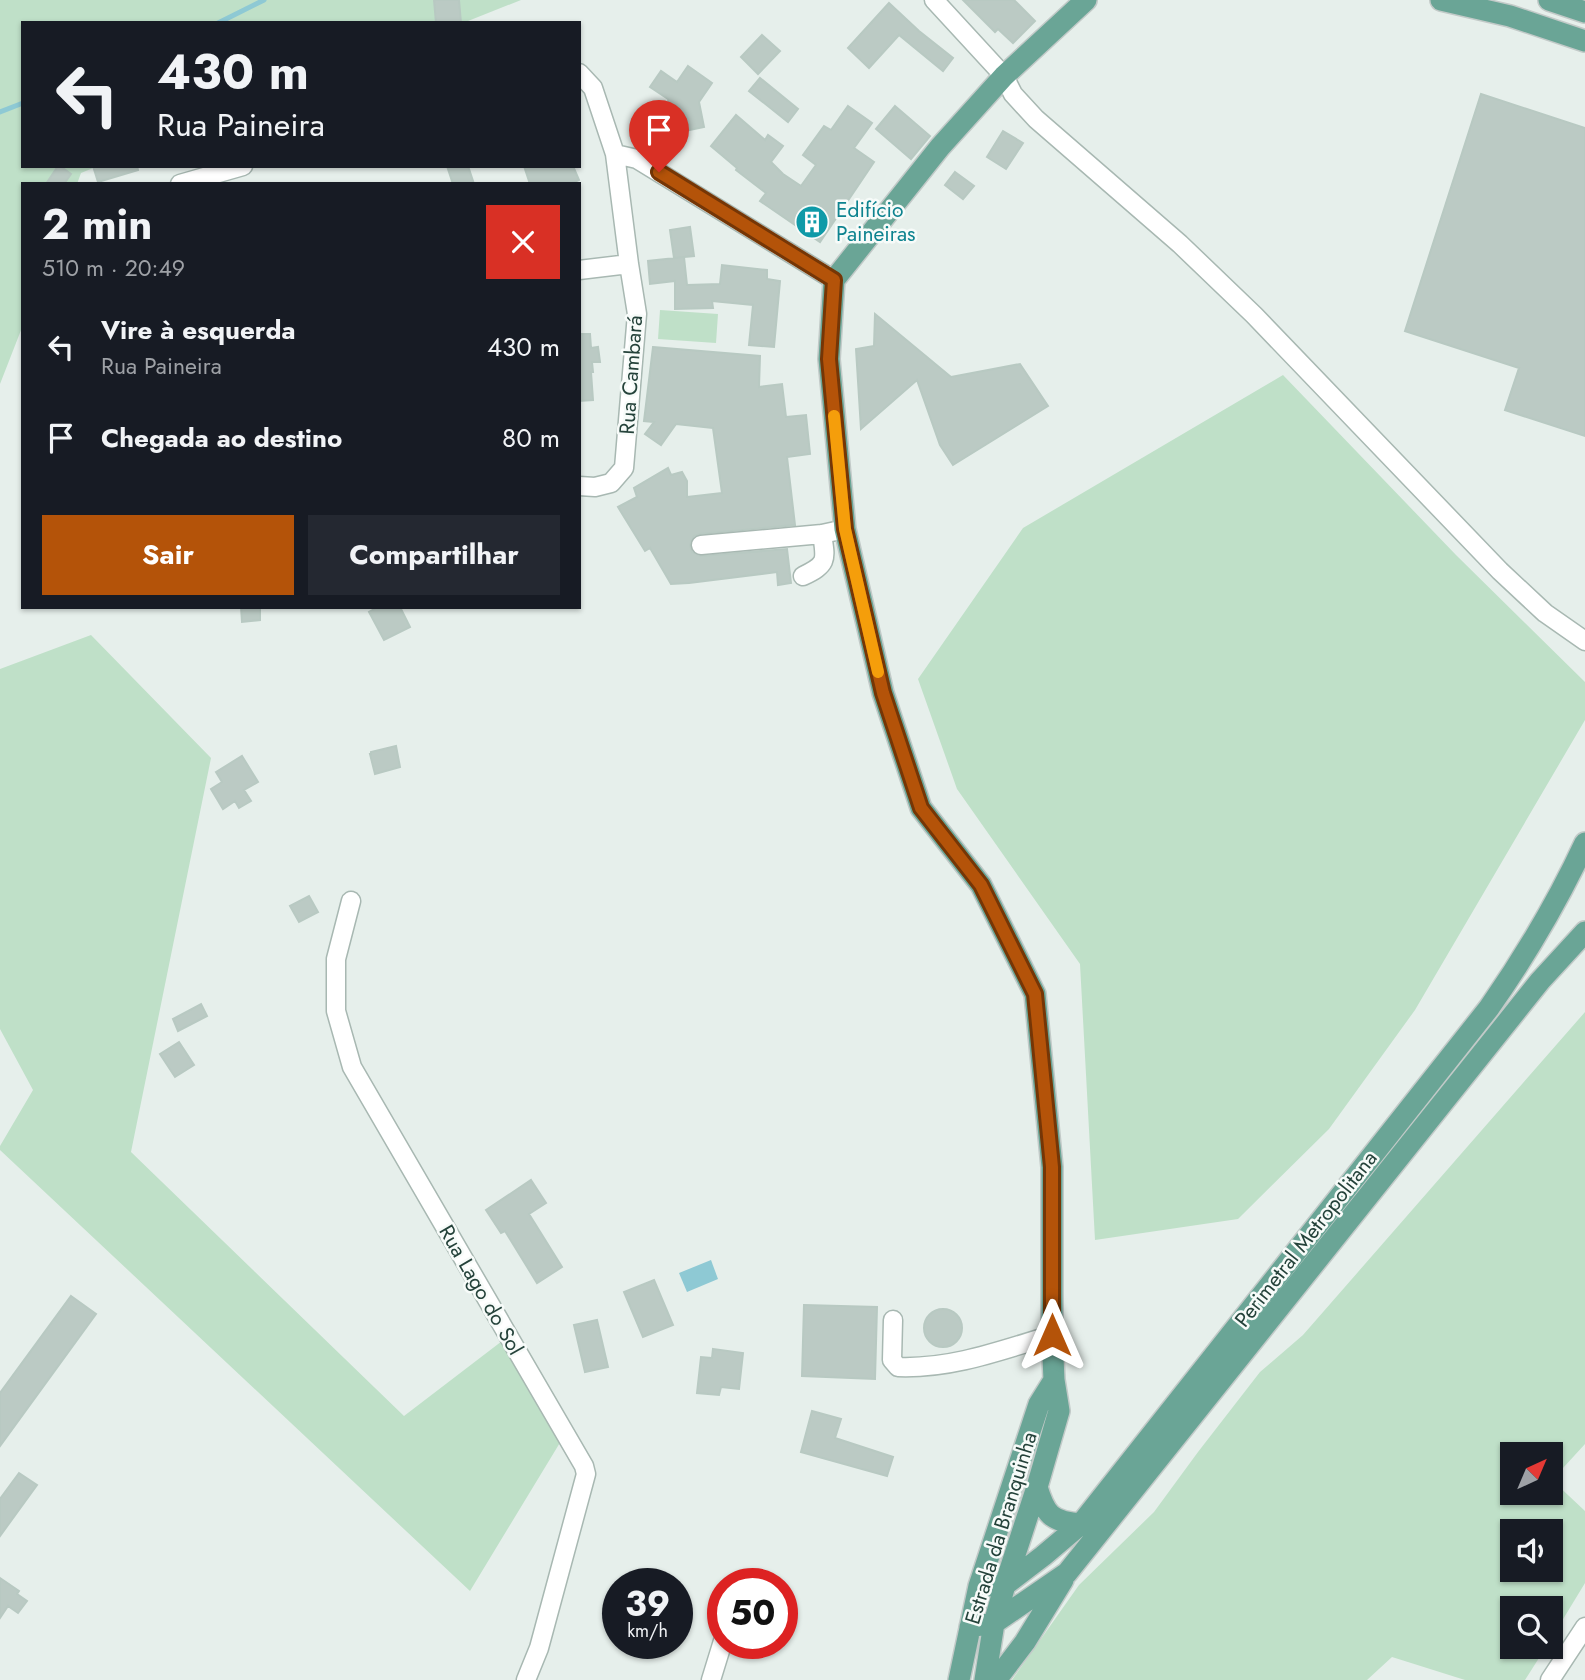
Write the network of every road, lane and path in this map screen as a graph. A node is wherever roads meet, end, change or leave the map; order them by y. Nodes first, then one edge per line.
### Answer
1 (934, 0) edge
2 (1086, 0) edge
3 (1441, 0) edge
4 (1549, 0) edge
5 (1578, 6) edge
6 (1562, 33) junction
7 (1585, 41) edge
8 (1585, 47) edge
9 (581, 75) edge
10 (1004, 76) junction
11 (615, 154) junction
12 (236, 168) edge
13 (187, 182) edge
14 (629, 264) junction
15 (581, 270) edge
16 (834, 280) junction
17 (581, 486) edge
18 (845, 529) junction
19 (822, 534) junction
20 (701, 545) dead end
21 (803, 576) dead end
22 (1585, 641) edge
23 (1585, 843) edge
24 (351, 901) dead end
25 (1585, 932) edge
26 (893, 1320) dead end
27 (1052, 1335) junction
28 (1054, 1380) junction
29 (1037, 1487) junction
30 (1081, 1524) junction
31 (1068, 1573) junction
32 (1005, 1585) junction
33 (979, 1586) junction
34 (994, 1623) junction
35 (970, 1627) junction
36 (1585, 1627) edge
37 (717, 1659) edge
38 (526, 1680) edge
39 (711, 1680) edge
40 (959, 1680) edge
41 (985, 1680) edge
42 (996, 1680) edge
43 (1550, 1680) edge

1 - 10 street
2 - 10 main road
3 - 6 main road
4 - 5 main road
6 - 7 main road
6 - 8 main road
9 - 11 street, Rua Cambará
10 - 16 main road
10 - 22 street
11 - 14 street, Rua Cambará
11 - 16 street
12 - 13 street
14 - 15 street
14 - 17 street, Rua Cambará
16 - 18 main road, Estrada da Branquinha
18 - 19 street
18 - 27 main road, Estrada da Branquinha
19 - 20 street
19 - 21 street
23 - 30 main road, Perimetral Metropolitana
24 - 38 street, Rua Lago do Sol
25 - 31 main road, Perimetral Metropolitana
26 - 27 street
27 - 28 main road, Estrada da Branquinha
28 - 29 main road, Estrada da Branquinha
28 - 33 main road, Estrada da Branquinha
29 - 30 main road
29 - 32 main road, Estrada da Branquinha
30 - 32 main road, Perimetral Metropolitana
31 - 34 main road, Perimetral Metropolitana
31 - 42 main road
32 - 33 main road
32 - 34 main road, Estrada da Branquinha
33 - 35 main road, Estrada da Branquinha
34 - 35 main road
34 - 41 main road, Estrada da Branquinha
35 - 40 main road, Estrada da Branquinha
36 - 43 street
37 - 39 street

